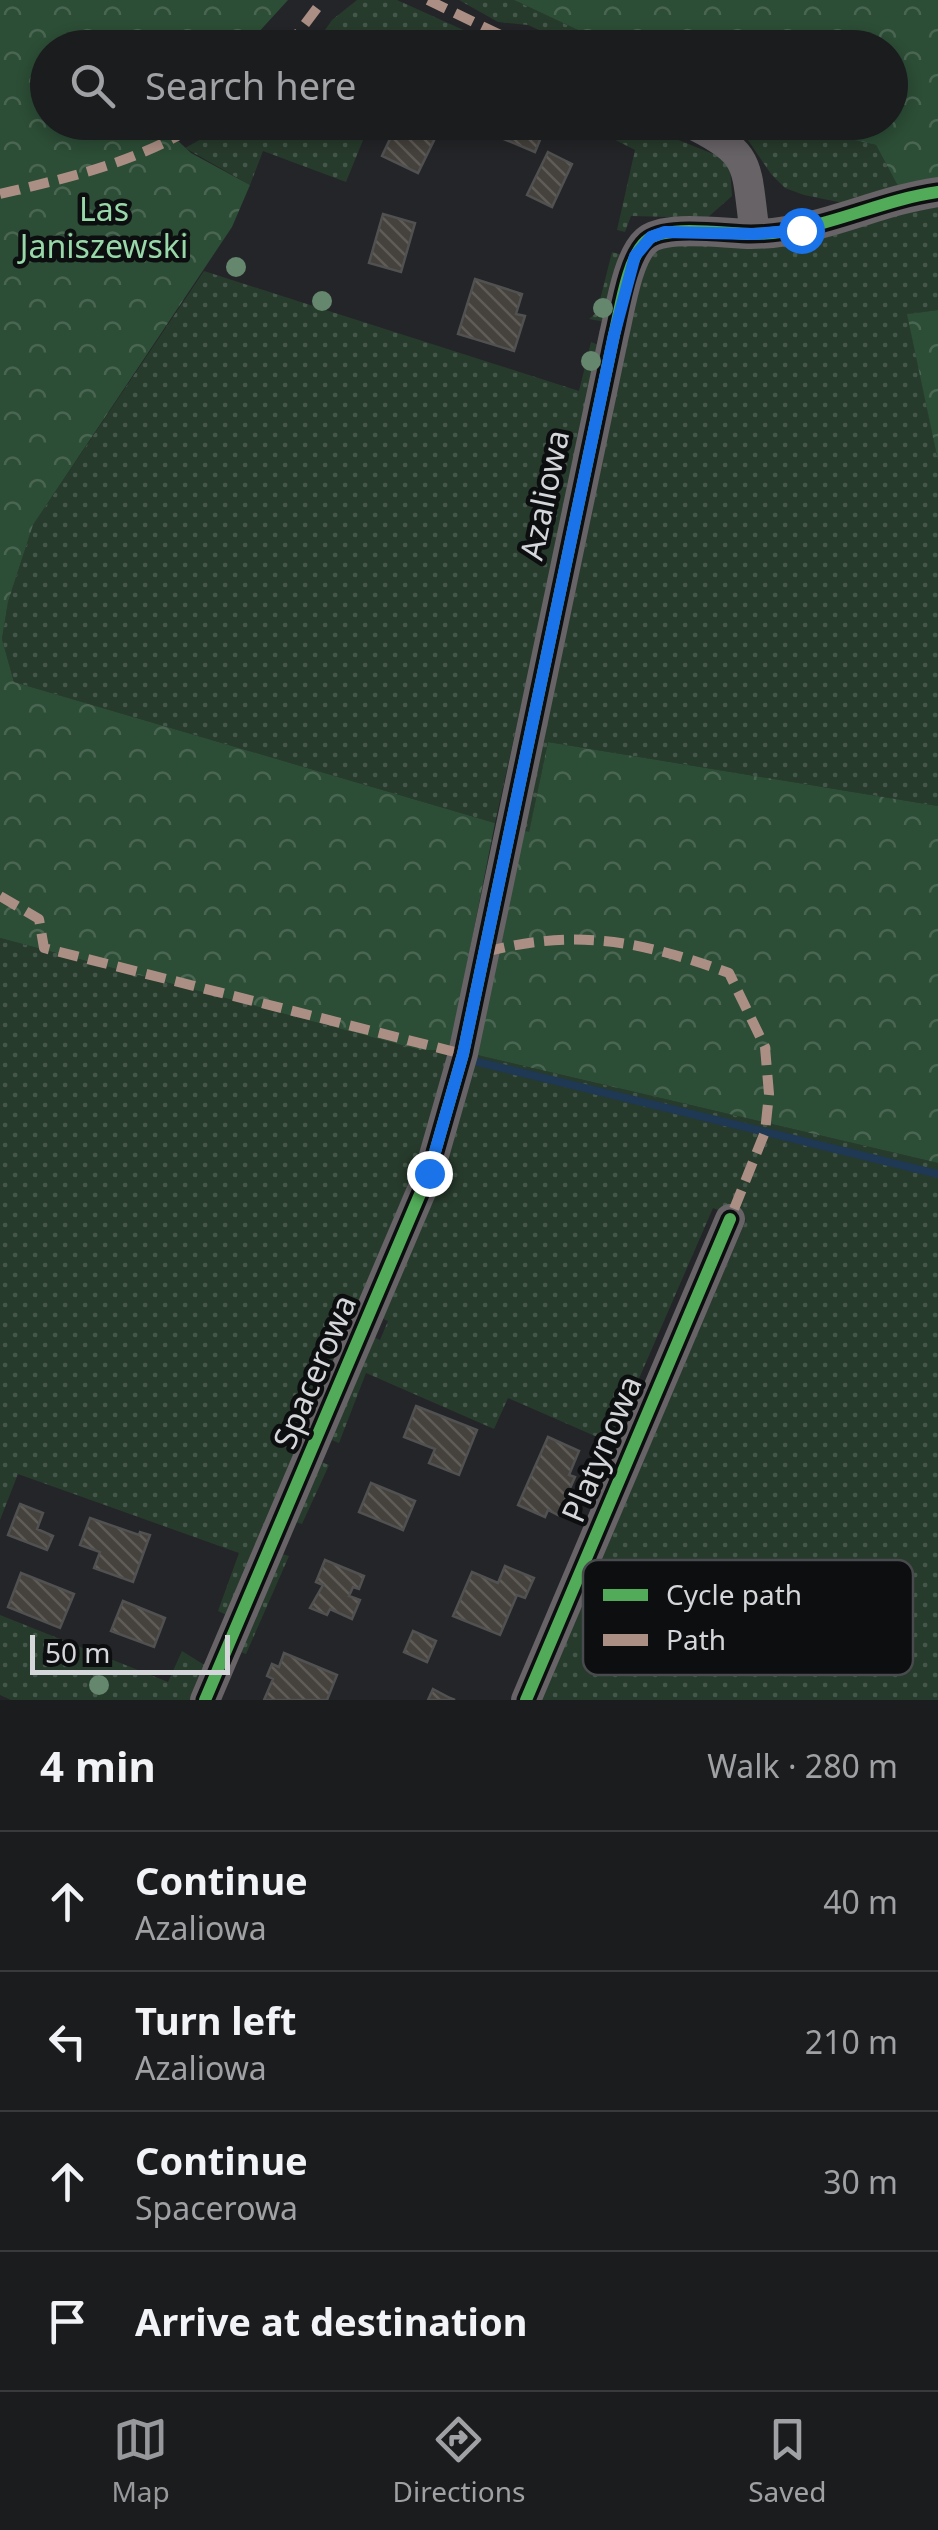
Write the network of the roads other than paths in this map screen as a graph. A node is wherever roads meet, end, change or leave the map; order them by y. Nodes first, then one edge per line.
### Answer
1 (720, 140) edge
2 (938, 192) edge
3 (754, 234) junction
4 (461, 1061) joint
5 (730, 1219) dead end
6 (585, 1560) edge
7 (583, 1566) edge
8 (205, 1700) edge
9 (526, 1700) edge

1 - 3 street
2 - 3 street, Azaliowa
3 - 4 street, Azaliowa
4 - 8 street, Spacerowa
5 - 6 street, Platynowa
7 - 9 street, Platynowa

